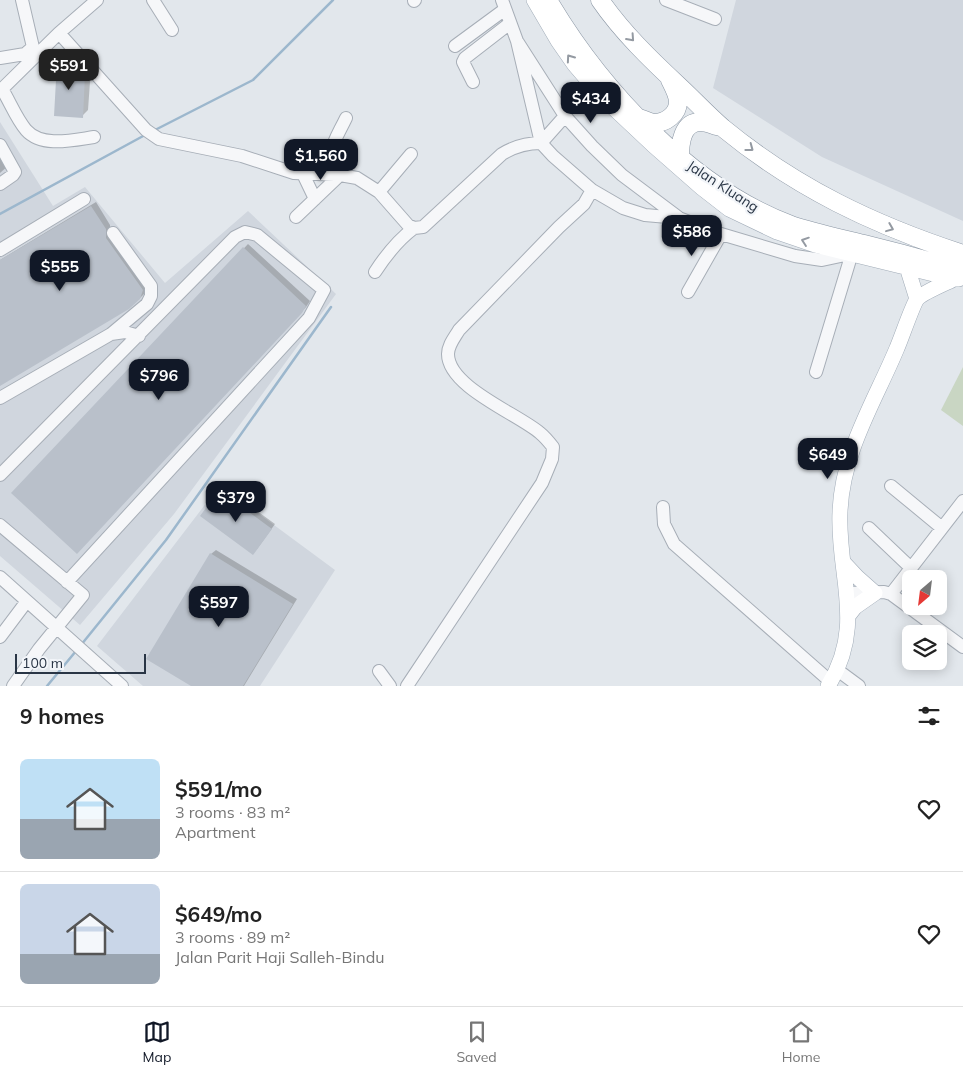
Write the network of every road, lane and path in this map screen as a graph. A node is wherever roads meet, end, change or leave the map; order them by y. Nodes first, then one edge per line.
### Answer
1 (22, 0) edge
2 (153, 0) edge
3 (534, 0) edge
4 (548, 0) edge
5 (600, 0) edge
6 (666, 0) edge
7 (94, 1) edge
8 (503, 5) edge
9 (715, 19) dead end
10 (509, 24) junction
11 (172, 30) dead end
12 (59, 33) junction
13 (516, 41) junction
14 (455, 46) dead end
15 (34, 51) junction
16 (0, 58) edge
17 (669, 77) junction
18 (474, 82) dead end
19 (1, 90) edge
20 (565, 116) junction
21 (346, 118) dead end
22 (639, 118) junction
23 (722, 127) junction
24 (94, 137) dead end
25 (541, 143) junction
26 (0, 145) edge
27 (411, 154) dead end
28 (680, 158) junction
29 (302, 174) junction
30 (337, 175) junction
31 (0, 184) edge
32 (592, 190) junction
33 (379, 192) junction
34 (84, 199) dead end
35 (315, 199) junction
36 (296, 217) dead end
37 (679, 218) junction
38 (414, 228) junction
39 (113, 233) dead end
40 (721, 234) junction
41 (0, 250) edge
42 (852, 253) junction
43 (963, 254) edge
44 (907, 267) junction
45 (375, 272) dead end
46 (960, 276) edge
47 (688, 292) dead end
48 (917, 299) junction
49 (111, 334) junction
50 (139, 336) junction
51 (816, 372) dead end
52 (0, 398) edge
53 (0, 476) edge
54 (891, 486) dead end
55 (963, 501) edge
56 (663, 507) dead end
57 (0, 525) edge
58 (869, 528) dead end
59 (942, 528) junction
60 (843, 562) junction
61 (911, 568) junction
62 (0, 577) edge
63 (67, 582) junction
64 (847, 592) junction
65 (875, 592) junction
66 (891, 594) junction
67 (27, 601) junction
68 (848, 616) junction
69 (56, 629) junction
70 (0, 637) edge
71 (963, 648) edge
72 (380, 670) dead end
73 (832, 679) edge
74 (14, 686) edge
75 (122, 686) edge
76 (390, 686) edge
77 (407, 686) edge
78 (859, 686) edge

1 - 15 street
2 - 11 street
42 -> 3 main road
4 - 22 highway, Jalan Kluang
5 -> 17 highway
6 - 9 street
7 - 12 street
8 - 10 street
8 - 14 street
10 - 13 street
10 - 18 street
12 - 15 street
12 - 29 street
13 - 20 street
13 - 25 street
15 - 16 street
15 - 19 street
17 - 22 highway
17 - 23 highway
19 - 24 street
20 - 25 street
20 - 37 street
21 - 30 street
22 - 28 highway, Jalan Kluang
23 - 28 highway
23 -> 43 highway
25 - 32 street
25 - 38 street
26 - 31 street
27 - 33 street
28 - 46 highway, Jalan Kluang
29 - 30 street
29 - 35 street
30 - 33 street
30 - 35 street
32 - 37 street
32 - 77 street
33 - 38 street
34 - 41 street
35 - 36 street
37 - 40 street
38 - 45 street
39 - 49 street
40 - 42 street
40 - 47 street
42 - 44 main road
42 - 51 street
44 - 46 main road
44 - 48 main road
46 - 48 main road
48 - 60 main road
49 - 50 street
49 - 52 street
50 - 53 street
50 - 63 street
54 - 59 street
55 - 59 street
56 - 73 street
57 - 63 street
58 - 61 street
59 - 61 street
60 - 64 main road
60 - 65 main road
61 - 66 street
62 - 67 street
63 - 69 street
64 - 65 street
64 - 68 main road
65 - 66 street
65 - 68 main road
66 - 71 street
67 - 69 street
67 - 70 street
68 - 73 main road
69 - 74 street
69 - 75 street
72 - 76 street
73 - 78 street

